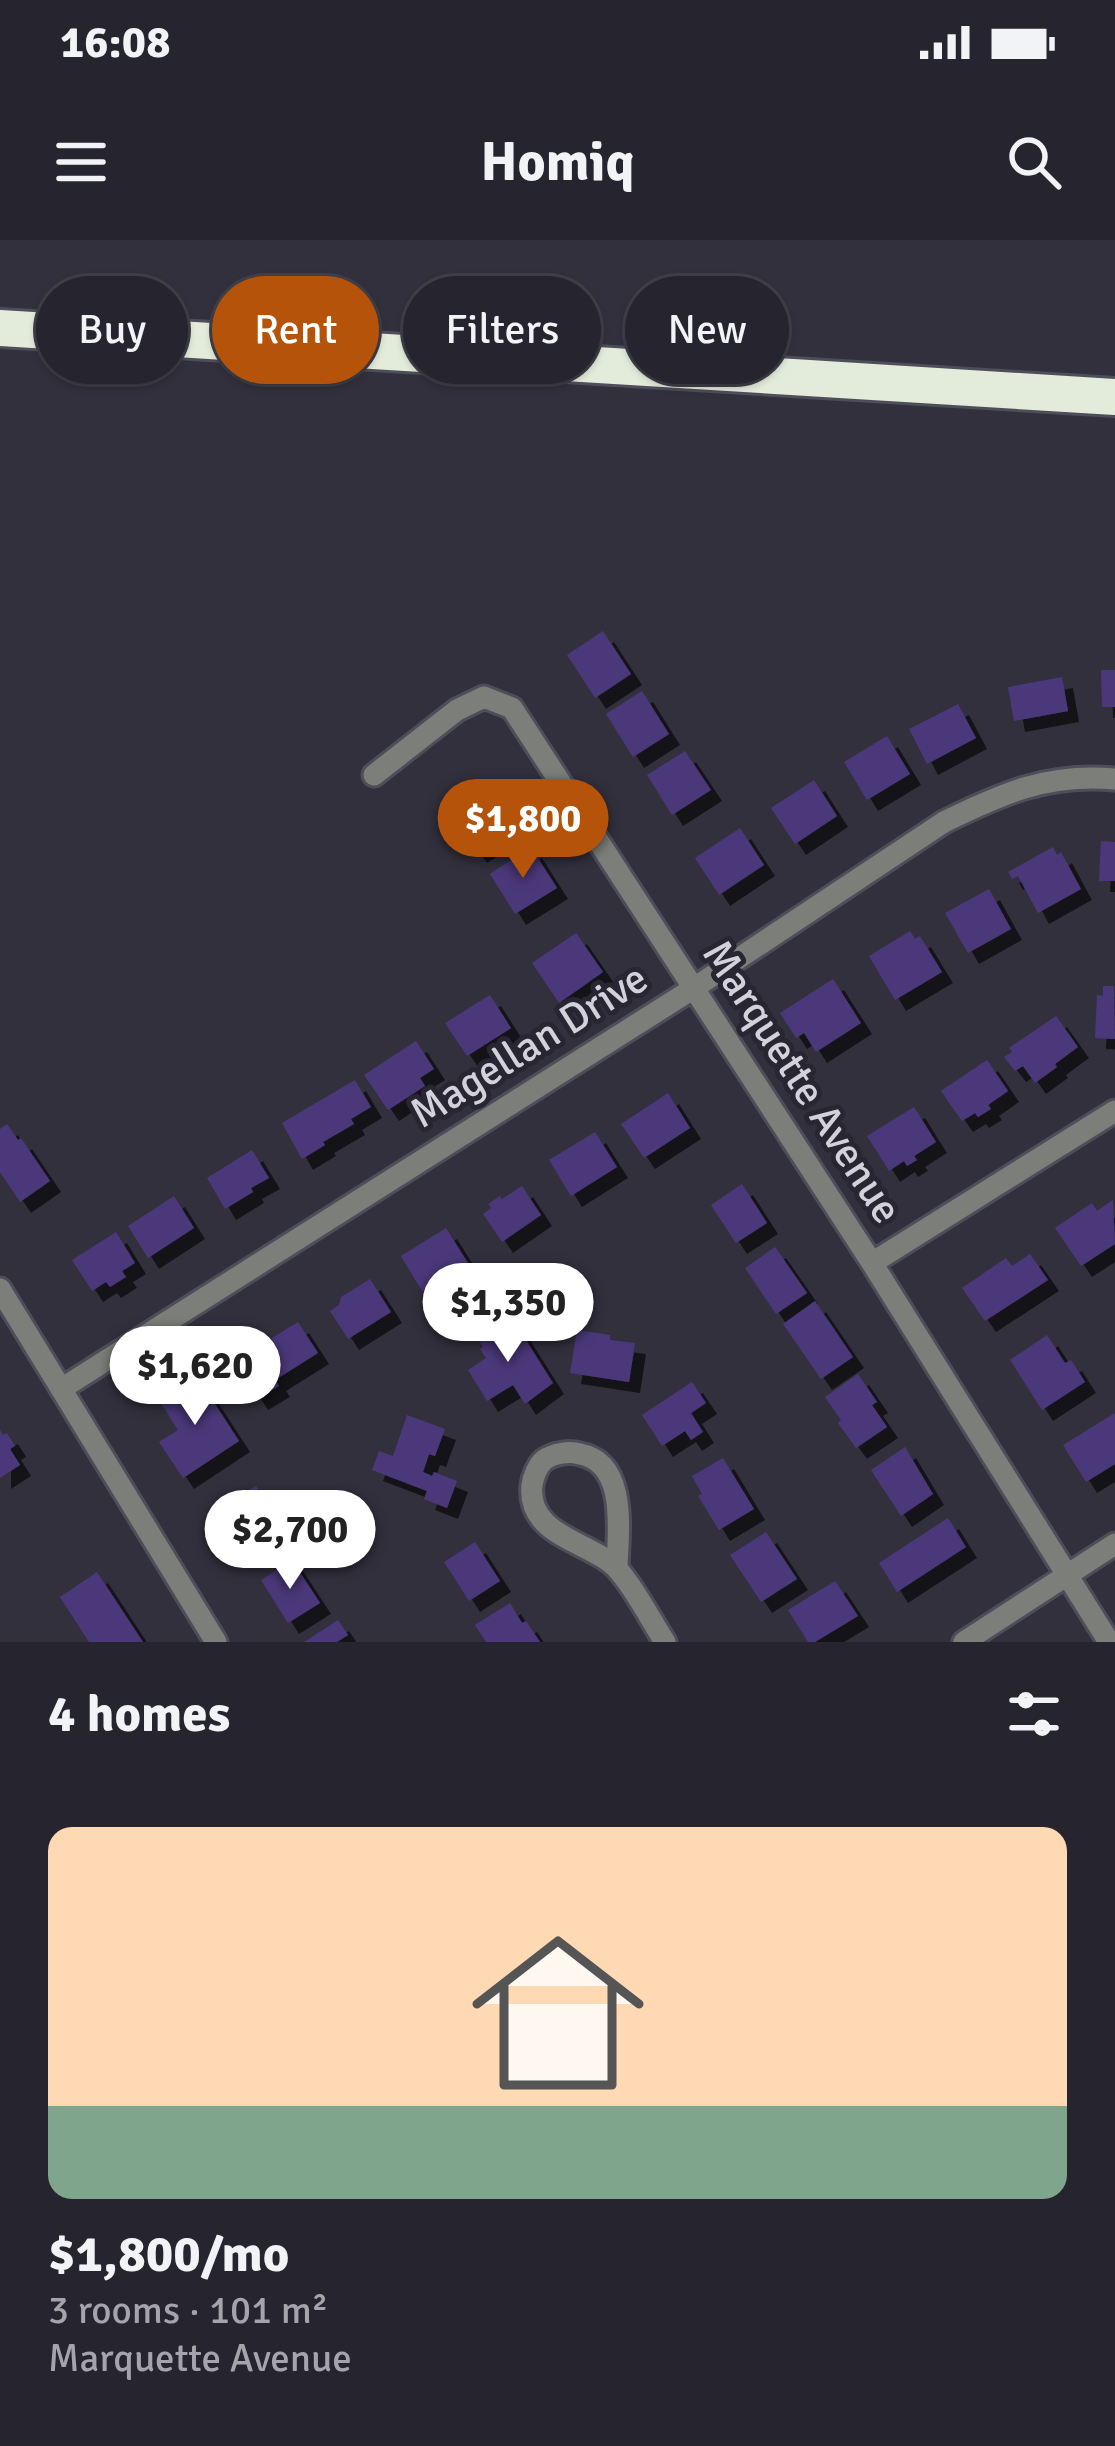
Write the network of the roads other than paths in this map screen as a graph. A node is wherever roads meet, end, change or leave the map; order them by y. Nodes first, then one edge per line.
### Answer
1 (0, 328) edge
2 (1115, 397) edge
3 (374, 775) dead end
4 (1115, 779) edge
5 (694, 988) junction
6 (1115, 1111) edge
7 (872, 1263) junction
8 (0, 1289) edge
9 (61, 1389) junction
10 (1115, 1544) edge
11 (617, 1567) junction
12 (1068, 1574) junction
13 (216, 1642) edge
14 (665, 1642) edge
15 (964, 1642) edge
16 (1108, 1642) edge

1 - 2 highway
3 - 5 street, Marquette Avenue
4 - 5 street, Magellan Drive
5 - 7 street, Marquette Avenue
5 - 9 street, Magellan Drive
6 - 7 street
7 - 12 street, Marquette Avenue
8 - 9 street
9 - 13 street
10 - 12 street
11 - 11 street
11 - 14 street
12 - 15 street
12 - 16 street, Marquette Avenue

